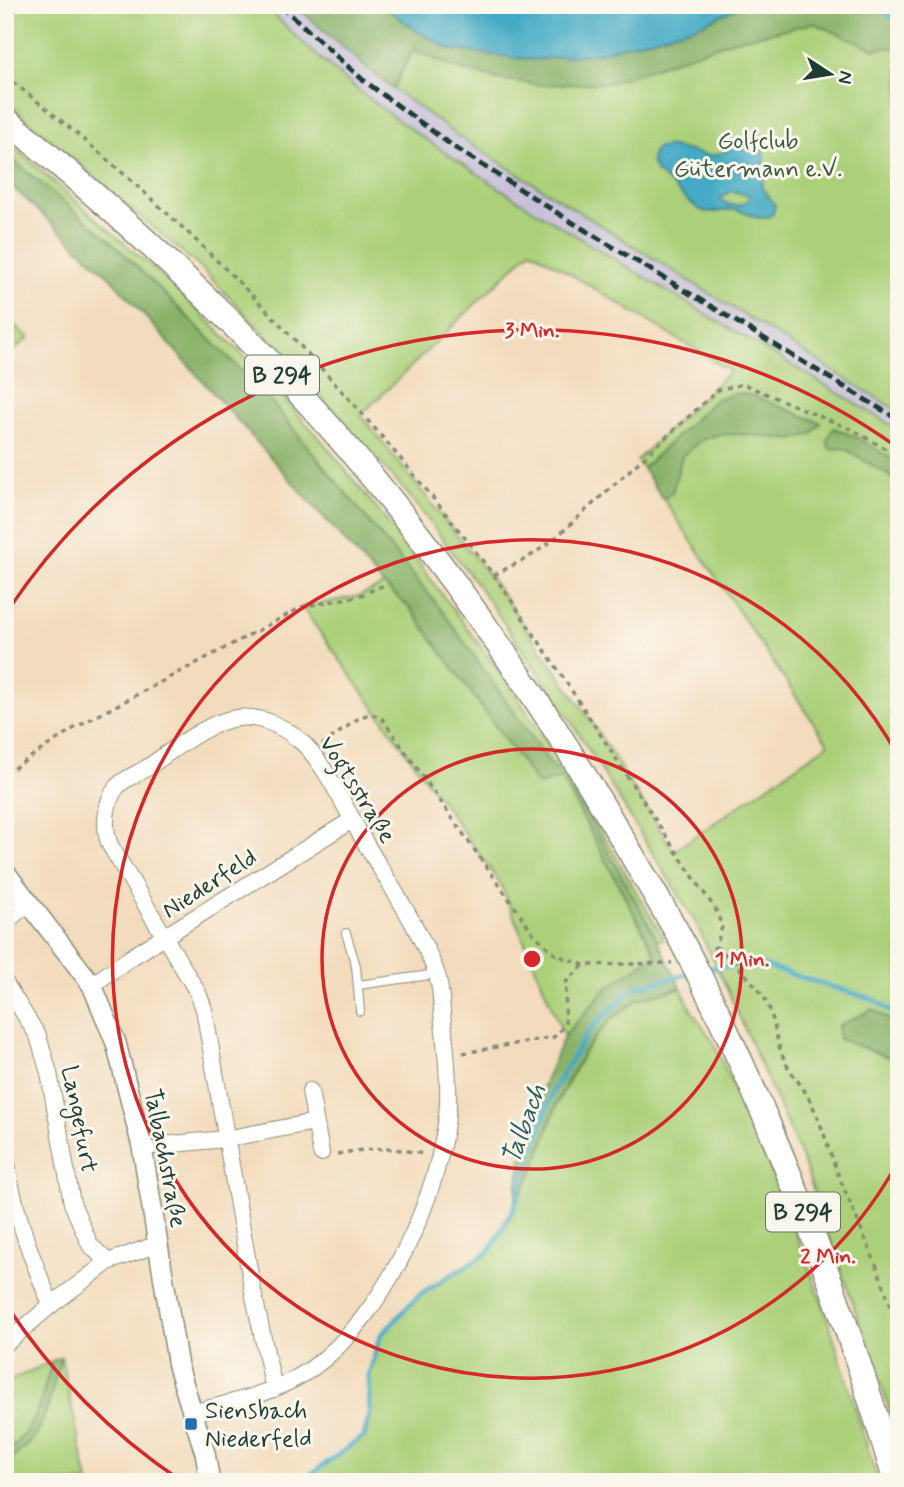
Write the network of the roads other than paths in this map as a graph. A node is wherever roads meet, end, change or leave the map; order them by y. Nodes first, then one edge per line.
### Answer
1 (5, 118) edge
2 (352, 821) junction
3 (5, 872) edge
4 (29, 902) junction
5 (5, 923) edge
6 (346, 933) dead end
7 (166, 938) junction
8 (438, 974) junction
9 (5, 983) edge
10 (92, 985) junction
11 (358, 985) junction
12 (360, 1011) dead end
13 (310, 1091) dead end
14 (316, 1122) junction
15 (225, 1139) junction
16 (142, 1147) junction
17 (5, 1149) edge
18 (321, 1153) road end
19 (158, 1244) junction
20 (108, 1262) junction
21 (51, 1305) junction
22 (9, 1340) dead end
23 (274, 1389) junction
24 (191, 1413) junction
25 (210, 1482) edge
26 (896, 1482) edge

1 - 26 highway, B 294, bridge
2 - 7 street, Niederfeld
2 - 7 street, Vogtsstraße
2 - 8 street, Vogtsstraße
3 - 4 street, Talbachstraße
4 - 5 street
4 - 10 street, Talbachstraße
6 - 11 lane
7 - 10 street, Niederfeld
7 - 15 street
8 - 11 lane
8 - 23 street, Vogtsstraße
9 - 20 street, Langefurt
10 - 16 street, Talbachstraße
11 - 12 lane
13 - 14 street
14 - 15 street
14 - 18 street
15 - 16 street
15 - 23 street
16 - 19 street, Talbachstraße
17 - 21 street
19 - 20 street
19 - 24 street, Talbachstraße
20 - 21 street
21 - 22 street
23 - 24 street, Vogtsstraße
24 - 25 street, Talbachstraße

